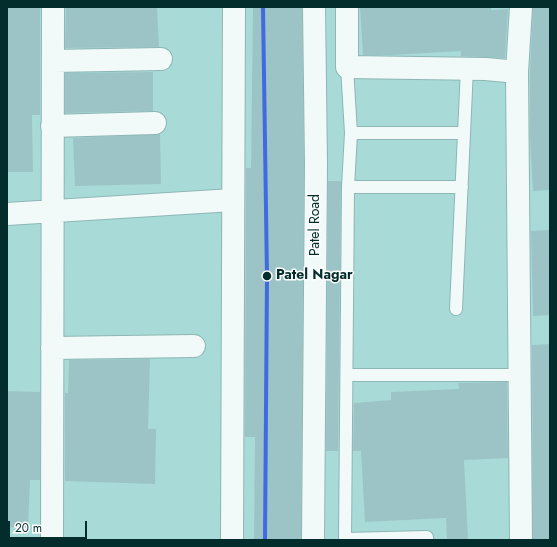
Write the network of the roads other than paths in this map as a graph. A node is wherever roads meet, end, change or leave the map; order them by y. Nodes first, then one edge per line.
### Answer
1 (53, 7) edge
2 (234, 7) edge
3 (314, 7) edge
4 (347, 7) edge
5 (521, 7) edge
6 (161, 59) dead end
7 (52, 61) junction
8 (347, 67) junction
9 (467, 68) junction
10 (518, 72) junction
11 (155, 123) dead end
12 (52, 126) junction
13 (351, 133) junction
14 (464, 133) junction
15 (348, 187) junction
16 (462, 187) junction
17 (233, 200) junction
18 (52, 211) junction
19 (7, 214) edge
20 (456, 308) dead end
21 (194, 346) dead end
22 (52, 348) junction
23 (347, 375) junction
24 (520, 375) junction
25 (345, 539) edge
26 (52, 540) edge
27 (232, 540) edge
28 (313, 540) edge
29 (427, 540) edge
30 (521, 540) edge

1 - 7 street
2 - 17 street
3 - 28 street, Patel Road
4 - 8 street
5 - 10 street
6 - 7 street
7 - 12 street
8 - 9 street
8 - 13 lane
9 - 10 street
9 - 14 lane
10 - 24 street
11 - 12 street
12 - 18 street
13 - 14 lane
13 - 15 lane
14 - 16 lane
15 - 16 lane
15 - 23 lane
16 - 20 lane
17 - 18 street
17 - 27 street
18 - 19 street
18 - 22 street
21 - 22 street
22 - 26 street
23 - 24 lane
23 - 25 lane
24 - 30 street
25 - 29 lane

